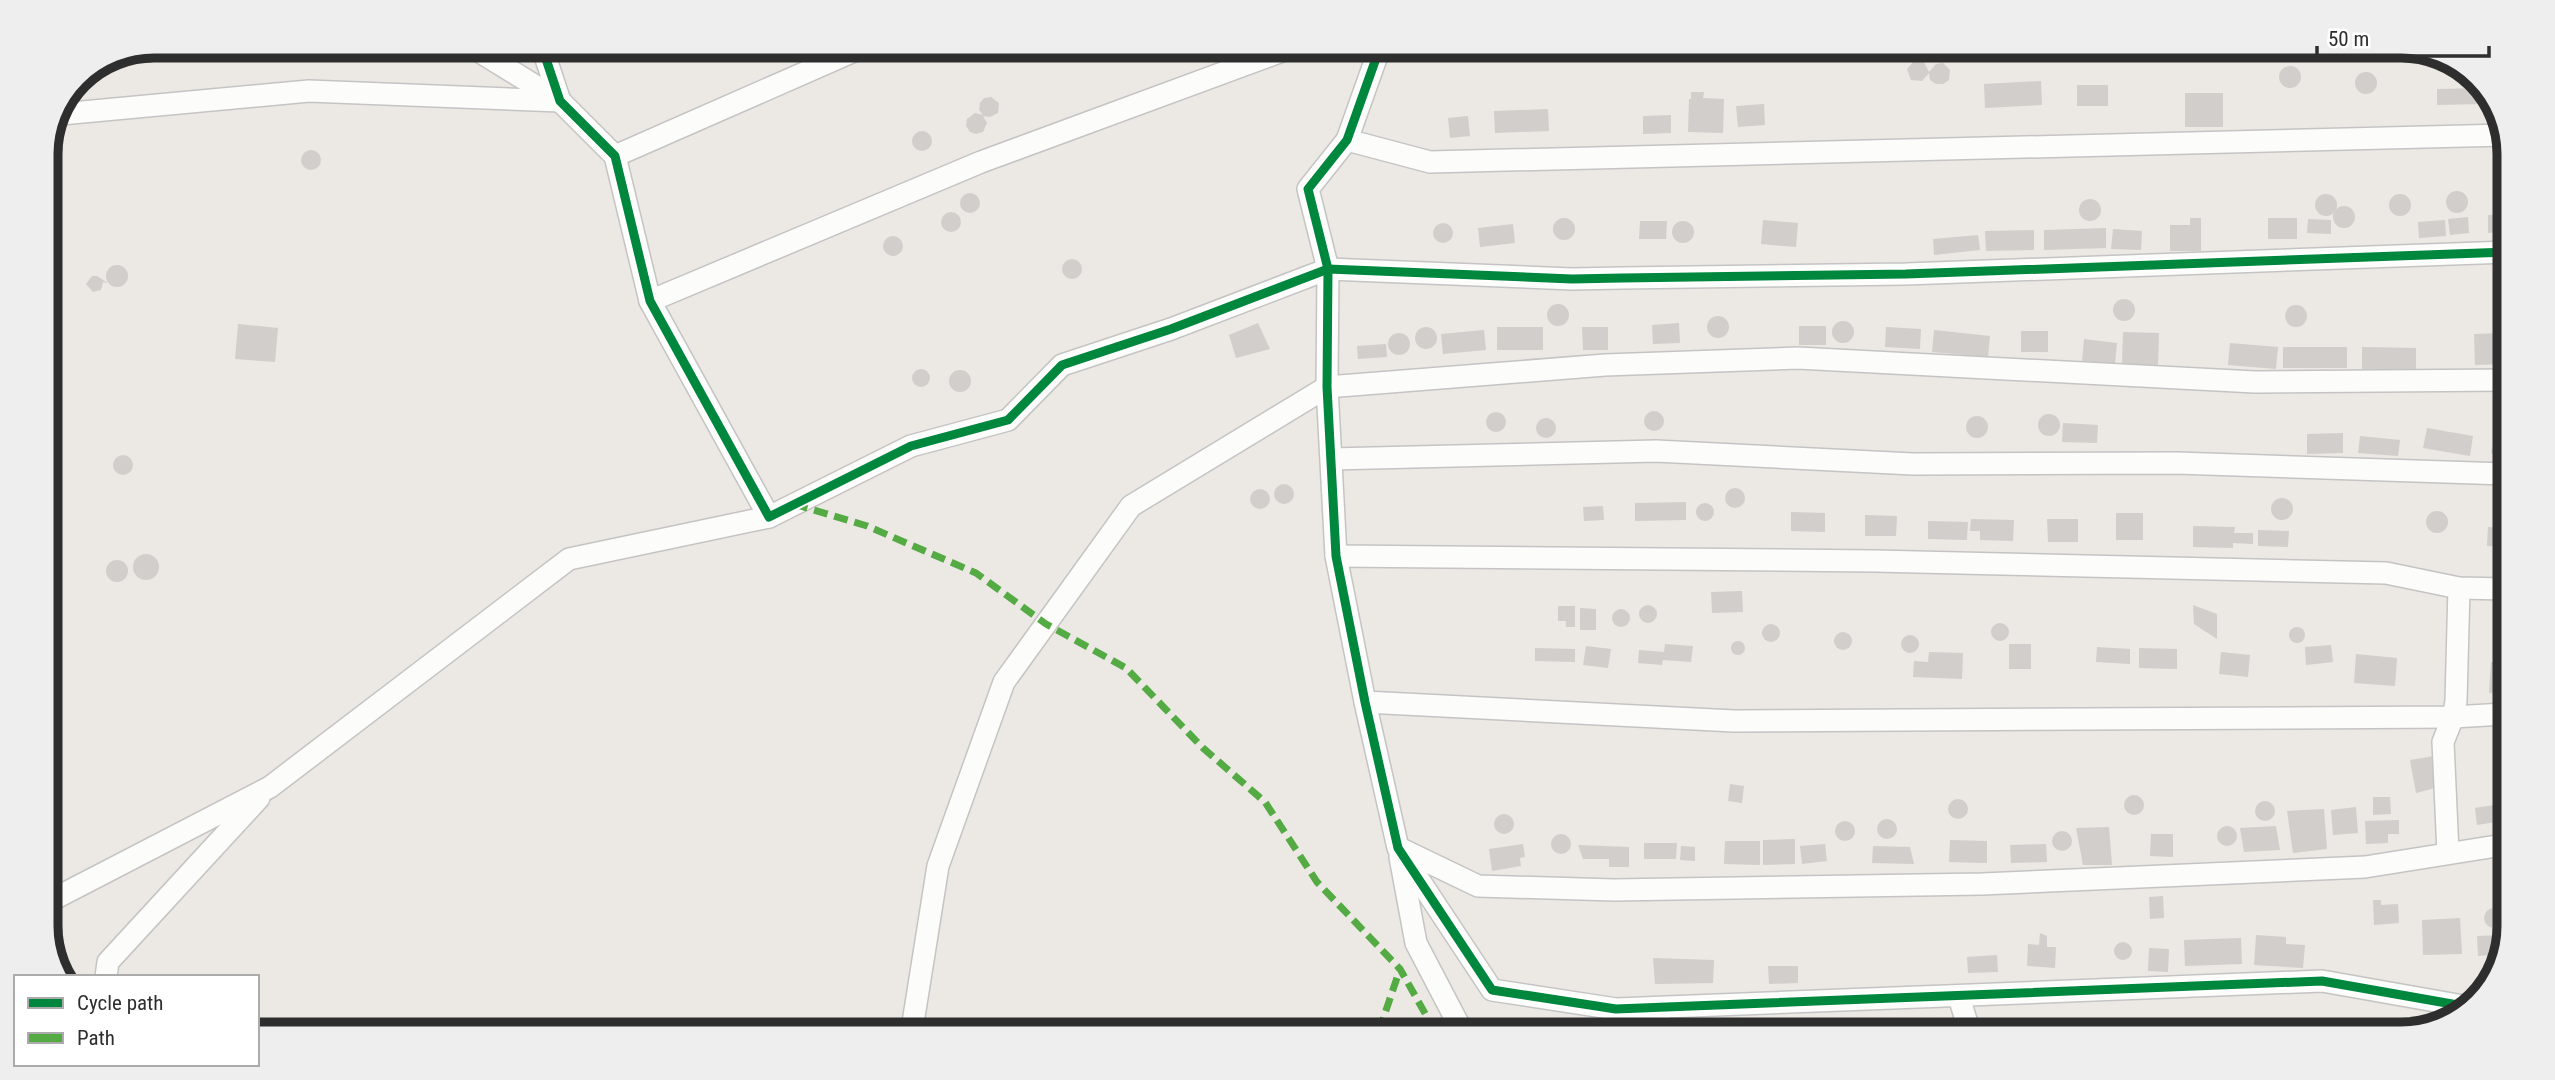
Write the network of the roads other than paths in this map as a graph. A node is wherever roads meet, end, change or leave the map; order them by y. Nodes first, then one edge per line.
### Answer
1 (490, 58) edge
2 (546, 58) edge
3 (838, 58) edge
4 (1263, 58) edge
5 (1376, 58) edge
6 (560, 101) junction
7 (67, 113) edge
8 (2495, 135) edge
9 (1346, 140) junction
10 (615, 156) junction
11 (2497, 252) edge
12 (1328, 269) junction
13 (650, 302) junction
14 (2497, 380) edge
15 (1327, 387) junction
16 (1332, 459) junction
17 (2497, 474) edge
18 (769, 517) junction
19 (1336, 556) junction
20 (2459, 588) junction
21 (2497, 589) edge
22 (1365, 702) junction
23 (2497, 714) edge
24 (2453, 717) junction
25 (270, 787) junction
26 (2497, 846) edge
27 (1398, 848) junction
28 (2448, 853) junction
29 (58, 897) edge
30 (106, 975) edge
31 (1959, 997) junction
32 (2456, 1005) edge
33 (1616, 1009) junction
34 (913, 1022) edge
35 (1457, 1022) edge
36 (1634, 1022) edge
37 (1651, 1022) edge
38 (1967, 1022) edge

1 - 6 street
2 - 6 street
3 - 10 street
4 - 13 street
5 - 9 street
6 - 7 street
6 - 10 street
8 - 9 street
9 - 12 street
10 - 13 street
11 - 12 street
12 - 15 street
12 - 18 street
13 - 18 street
14 - 15 street
15 - 16 street
15 - 34 street
16 - 17 street
16 - 19 street
18 - 25 street
19 - 20 street
19 - 22 street
20 - 21 street
20 - 24 street
22 - 24 street
22 - 27 street
23 - 24 street
24 - 28 street
25 - 29 street
25 - 30 street
26 - 28 street
27 - 28 street
27 - 33 street
27 - 35 street
31 - 32 street
31 - 33 street
31 - 38 street
33 - 36 street
33 - 37 street

